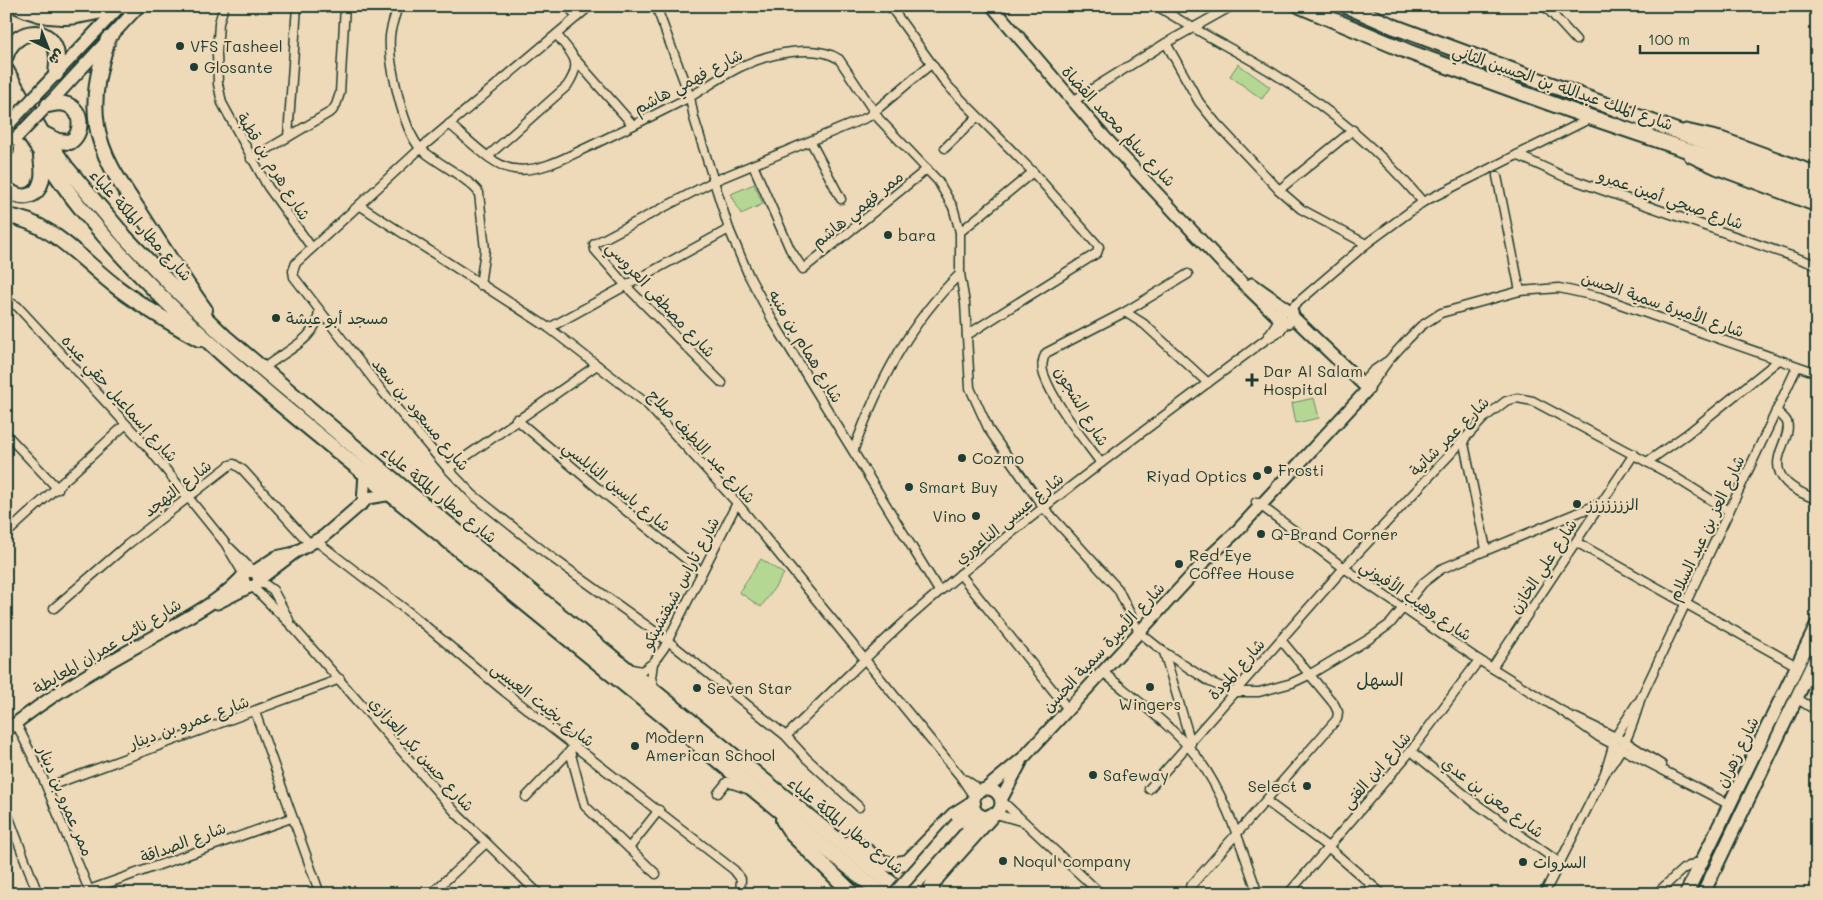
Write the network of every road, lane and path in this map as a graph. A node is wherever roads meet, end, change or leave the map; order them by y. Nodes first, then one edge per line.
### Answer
1 (17, 6) edge
2 (120, 6) edge
3 (139, 6) edge
4 (224, 6) edge
5 (297, 6) edge
6 (345, 6) edge
7 (398, 6) edge
8 (568, 6) edge
9 (590, 6) edge
10 (656, 6) edge
11 (890, 6) edge
12 (992, 6) edge
13 (1156, 6) edge
14 (1232, 6) edge
15 (1300, 6) edge
16 (1545, 6) edge
17 (1352, 8) edge
18 (577, 17) junction
19 (1191, 28) junction
20 (557, 35) junction
21 (108, 39) junction
22 (1576, 40) dead end
23 (1166, 42) junction
24 (6, 56) edge
25 (575, 59) junction
26 (931, 64) junction
27 (6, 70) edge
28 (56, 74) junction
29 (690, 97) junction
30 (6, 99) edge
31 (1073, 101) junction
32 (46, 107) junction
33 (874, 112) junction
34 (978, 117) junction
35 (1593, 117) junction
36 (449, 124) junction
37 (633, 125) junction
38 (7, 126) edge
39 (1353, 130) junction
40 (42, 133) junction
41 (288, 137) junction
42 (1672, 137) junction
43 (811, 142) junction
44 (420, 148) junction
45 (945, 148) dead end
46 (6, 149) edge
47 (1714, 152) junction
48 (1517, 155) junction
49 (41, 156) junction
50 (488, 156) junction
51 (251, 159) junction
52 (753, 165) junction
53 (927, 169) junction
54 (1033, 172) junction
55 (1817, 173) edge
56 (1497, 176) dead end
57 (714, 181) junction
58 (1817, 183) edge
59 (6, 188) edge
60 (1278, 190) junction
61 (1817, 194) edge
62 (841, 199) dead end
63 (1423, 202) junction
64 (359, 205) junction
65 (1817, 206) edge
66 (6, 216) edge
67 (729, 230) junction
68 (960, 232) junction
69 (1366, 244) junction
70 (312, 248) junction
71 (1817, 265) edge
72 (960, 274) junction
73 (1188, 274) dead end
74 (480, 285) junction
75 (626, 286) junction
76 (1520, 291) junction
77 (6, 301) edge
78 (318, 310) junction
79 (1124, 312) junction
80 (1286, 316) junction
81 (549, 328) junction
82 (968, 335) junction
83 (225, 337) junction
84 (219, 351) junction
85 (1779, 360) junction
86 (597, 365) junction
87 (1797, 367) junction
88 (262, 370) junction
89 (1817, 373) edge
90 (1208, 383) junction
91 (722, 384) dead end
92 (1362, 389) junction
93 (1776, 411) junction
94 (516, 419) junction
95 (125, 425) junction
96 (6, 434) edge
97 (1464, 439) junction
98 (854, 449) junction
99 (1634, 454) junction
100 (1647, 462) junction
101 (1101, 463) junction
102 (448, 469) junction
103 (365, 473) junction
104 (58, 489) junction
105 (392, 494) junction
106 (188, 496) junction
107 (1817, 500) edge
108 (363, 502) junction
109 (1601, 502) junction
110 (737, 503) junction
111 (1258, 504) junction
112 (1043, 508) junction
113 (1729, 510) junction
114 (6, 534) edge
115 (1576, 542) junction
116 (313, 543) junction
117 (1486, 550) junction
118 (1344, 568) junction
119 (702, 572) junction
120 (960, 574) junction
121 (252, 578) junction
122 (939, 591) junction
123 (1686, 603) junction
124 (54, 608) dead end
125 (1404, 608) junction
126 (1817, 625) edge
127 (292, 626) junction
128 (1139, 632) junction
129 (1281, 640) junction
130 (668, 641) junction
131 (1164, 652) junction
132 (1817, 655) edge
133 (864, 658) junction
134 (1479, 660) junction
135 (653, 663) junction
136 (1797, 666) junction
137 (1492, 668) junction
138 (627, 669) junction
139 (1103, 672) junction
140 (1309, 675) junction
141 (340, 679) junction
142 (655, 692) junction
143 (1233, 692) junction
144 (1796, 698) junction
145 (1640, 700) junction
146 (1068, 709) junction
147 (1817, 711) edge
148 (255, 712) junction
149 (1565, 713) junction
150 (16, 722) junction
151 (6, 731) edge
152 (786, 736) junction
153 (1616, 736) junction
154 (1188, 742) junction
155 (1626, 742) junction
156 (1612, 745) junction
157 (572, 749) junction
158 (1622, 750) junction
159 (1411, 752) junction
160 (712, 756) junction
161 (1023, 758) junction
162 (1670, 772) junction
163 (1604, 773) junction
164 (727, 782) junction
165 (47, 788) junction
166 (1149, 789) dead end
167 (718, 793) dead end
168 (757, 793) junction
169 (526, 797) dead end
170 (1001, 800) junction
171 (1266, 801) junction
172 (778, 802) junction
173 (982, 804) junction
174 (1730, 805) junction
175 (859, 807) dead end
176 (6, 810) edge
177 (658, 810) junction
178 (291, 818) junction
179 (1024, 822) junction
180 (962, 826) junction
181 (1236, 834) junction
182 (486, 844) junction
183 (1328, 847) junction
184 (629, 848) junction
185 (1704, 860) junction
186 (1560, 863) junction
187 (656, 874) dead end
188 (1190, 887) dead end
189 (90, 892) edge
190 (38, 894) edge
191 (320, 894) edge
192 (431, 894) edge
193 (539, 894) edge
194 (740, 894) edge
195 (853, 894) edge
196 (882, 894) edge
197 (894, 894) edge
198 (906, 894) edge
199 (932, 894) edge
200 (1101, 894) edge
201 (1258, 894) edge
202 (1288, 894) edge
203 (1382, 894) edge
204 (1544, 894) edge
205 (1656, 894) edge
206 (1686, 894) edge
207 (1703, 894) edge

1 - 2 highway
2 - 28 street
3 - 21 street
4 - 51 street, شارع هرم بن قطبة
5 - 41 street
6 - 41 street
7 - 44 street
8 - 18 street
9 - 18 street, شارع مسعود بن سعد
10 - 29 street, شارع همام بن منبه
11 - 26 street
12 - 31 street, شارع سالم محمد القضاة
13 - 19 street
14 - 19 street
15 - 35 highway, شارع الملك عبدالله بن الحسين الثاني
16 - 22 street
17 - 42 highway, شارع الملك عبدالله بن الحسين الثاني
18 - 20 street, شارع مسعود بن سعد
19 - 23 street
19 - 39 street
20 - 25 street
20 - 36 street, شارع مسعود بن سعد
21 - 32 street
21 - 83 highway
23 - 31 street
23 - 60 street
24 - 28 highway
25 - 37 street
25 - 50 street
26 - 33 street
26 - 34 street
27 - 40 highway, شارع مطار الملكة علياء
28 - 38 street, bridge
29 - 33 street, شارع فهمي هاشم
29 - 37 street, شارع فهمي هاشم
29 - 57 street, شارع همام بن منبه
30 - 49 highway, شارع مطار الملكة علياء
31 - 80 street, شارع سالم محمد القضاة
32 - 40 highway
32 - 46 street, bridge
33 - 43 street
33 - 53 street, شارع فهمي هاشم
34 - 45 street
34 - 54 street
35 - 42 highway, شارع الملك عبدالله بن الحسين الثاني
35 - 48 street
36 - 44 street, شارع مسعود بن سعد
36 - 50 street, شارع فهمي هاشم
37 - 50 street, شارع فهمي هاشم
39 - 60 street
39 - 63 street
40 - 83 highway, شارع مطار الملكة علياء
41 - 51 street
42 - 47 highway, شارع الملك عبدالله بن الحسين الثاني
42 - 55 street
42 - 65 street
43 - 52 street
43 - 62 street
44 - 64 street, شارع مسعود بن سعد
44 - 74 street
47 - 58 highway, شارع الملك عبدالله بن الحسين الثاني
47 - 61 highway, شارع الملك عبدالله بن الحسين الثاني
48 - 63 street
48 - 71 street, شارع صبحي أمين عمرو
49 - 59 highway
49 - 84 highway, شارع مطار الملكة علياء
51 - 70 street, شارع هرم بن قطبة
52 - 53 street, ممر فهمي هاشم
52 - 57 street
53 - 68 street, شارع فهمي هاشم
54 - 68 street
54 - 82 street
56 - 76 street
57 - 67 street, شارع همام بن منبه
57 - 75 street, شارع مصطفى العروسي
60 - 69 street
63 - 69 street
64 - 70 street, شارع مسعود بن سعد
64 - 74 street, شارع عبد اللطيف صلاح
66 - 84 highway
67 - 75 street
67 - 98 street, شارع همام بن منبه
68 - 72 street, شارع فهمي هاشم
69 - 80 street
70 - 78 street, شارع مسعود بن سعد
72 - 82 street, شارع فهمي هاشم
72 - 98 street
73 - 79 street
74 - 81 street, شارع عبد اللطيف صلاح
75 - 81 street
75 - 91 street, شارع مصطفى العروسي
76 - 85 street, شارع الأميرة سمية الحسن
76 - 92 street, شارع الأميرة سمية الحسن
77 - 95 street, شارع إسماعيل حقي عبده
78 - 88 street
78 - 102 street, شارع مسعود بن سعد
79 - 90 street
79 - 101 street, شارع الشجون
80 - 90 street, شارع عيسى الناعوري
80 - 92 street, شارع سالم محمد القضاة
81 - 86 street, شارع عبد اللطيف صلاح
82 - 112 street, شارع فهمي هاشم
83 - 88 highway, شارع مطار الملكة علياء
84 - 103 highway, شارع مطار الملكة علياء
85 - 87 street, شارع الأميرة سمية الحسن
85 - 100 street
86 - 94 street
86 - 110 street, شارع عبد اللطيف صلاح
87 - 89 street
87 - 93 street, شارع العز بن عبد السلام
88 - 138 highway, شارع مطار الملكة علياء
90 - 101 street, شارع عيسى الناعوري
92 - 111 street, شارع الأميرة سمية الحسن
93 - 107 street
93 - 113 street, شارع العز بن عبد السلام
94 - 102 street
94 - 119 street, شارع ياسين النابلسي
95 - 104 street
95 - 106 street, شارع إسماعيل حقي عبده
96 - 104 street
97 - 99 street, شارع عمر شاتية
97 - 117 street
97 - 118 street, شارع عمر شاتية
98 - 122 street, شارع همام بن منبه
99 - 100 street, شارع عمر شاتية
99 - 109 street, شارع علي الخازن
100 - 113 street, شارع عمر شاتية
101 - 112 street, شارع عيسى الناعوري
102 - 130 street, شارع مسعود بن سعد
103 - 105 highway, شارع مطار الملكة علياء
103 - 108 street
104 - 114 street
105 - 108 street, شارع نائب عمران المعايطة
105 - 160 highway, شارع مطار الملكة علياء
106 - 116 street, شارع التهجد
106 - 121 street, شارع إسماعيل حقي عبده
106 - 124 street, شارع التهجد
108 - 116 street, شارع نائب عمران المعايطة
109 - 115 street, شارع علي الخازن
109 - 117 street
110 - 119 street, شارع تاراس شيفتشينكو
110 - 133 street, شارع عبد اللطيف صلاح
111 - 118 street, شارع وهيب الأفيوني
111 - 128 street, شارع الأميرة سمية الحسن
112 - 120 street, شارع عيسى الناعوري
112 - 128 street, شارع فهمي هاشم
113 - 123 street, شارع العز بن عبد السلام
115 - 123 street
115 - 137 street, شارع علي الخازن
116 - 121 street, شارع نائب عمران المعايطة
116 - 157 street, شارع بخيت العيسى
117 - 125 street
118 - 125 street, شارع وهيب الأفيوني
118 - 129 street, شارع المودة
119 - 130 street, شارع تاراس شيفتشينكو
120 - 122 street, شارع عيسى الناعوري
120 - 146 street
121 - 127 street, شارع حسن بكر العزازي
121 - 127 street, شارع حسن بكر العزازي
121 - 150 street, شارع نائب عمران المعايطة
122 - 133 street, شارع عيسى الناعوري
123 - 136 street
123 - 145 street, شارع العز بن عبد السلام
125 - 134 street, شارع وهيب الأفيوني
125 - 140 street
126 - 136 main road, شارع زهران
127 - 141 street, شارع حسن بكر العزازي
128 - 131 street
128 - 139 street, شارع الأميرة سمية الحسن
129 - 140 street
129 - 143 street, شارع المودة
130 - 135 street, شارع تاراس شيفتشينكو
130 - 152 street, شارع مسعود بن سعد
131 - 143 street
131 - 154 street
132 - 144 main road, شارع زهران
133 - 152 street, شارع عيسى الناعوري
133 - 173 street, شارع عبد اللطيف صلاح
134 - 137 street, شارع وهيب الأفيوني
134 - 159 street, شارع ابن الفتى
135 - 138 street, شارع تاراس شيفتشينكو
135 - 142 street
136 - 174 main road, شارع زهران
137 - 149 street, شارع وهيب الأفيوني
138 - 142 highway, شارع مطار الملكة علياء
139 - 146 street, شارع الأميرة سمية الحسن
139 - 154 street
140 - 143 street
140 - 171 street
141 - 148 street, شارع عمرو بن دينار
141 - 182 street, شارع حسن بكر العزازي
142 - 172 highway, شارع مطار الملكة علياء
143 - 154 street, شارع المودة
144 - 147 street
144 - 207 main road, شارع زهران
145 - 153 street, شارع العز بن عبد السلام
145 - 155 street, شارع العز بن عبد السلام
146 - 161 street, شارع الأميرة سمية الحسن
148 - 165 street, شارع عمرو بن دينار
148 - 178 street
149 - 153 street, شارع وهيب الأفيوني
149 - 156 street, شارع وهيب الأفيوني
150 - 151 street, شارع نائب عمران المعايطة
150 - 165 street, ممر عمرو بن دينار
152 - 175 street, شارع مسعود بن سعد
153 - 155 street, شارع وهيب الأفيوني
153 - 156 street, شارع العز بن عبد السلام
154 - 166 street, شارع المودة
154 - 181 street
155 - 158 street, شارع العز بن عبد السلام
155 - 162 street, شارع وهيب الأفيوني
156 - 158 street, شارع وهيب الأفيوني
156 - 163 street, شارع العز بن عبد السلام
157 - 169 street
157 - 177 street, شارع بخيت العيسى
157 - 184 street
158 - 162 street, شارع وهيب الأفيوني
158 - 163 street, شارع العز بن عبد السلام
159 - 183 street, شارع ابن الفتى
159 - 186 street, شارع معن بن عدي
160 - 164 street
160 - 168 highway, شارع مطار الملكة علياء
161 - 170 street, شارع الأميرة سمية الحسن
161 - 173 street, شارع الأميرة سمية الحسن
162 - 174 street, شارع وهيب الأفيوني
163 - 186 street, شارع العز بن عبد السلام
164 - 167 street
164 - 168 street
165 - 189 street, ممر عمرو بن دينار
168 - 172 highway, شارع مطار الملكة علياء
170 - 173 street, شارع الأميرة سمية الحسن
170 - 173 street
170 - 179 street
171 - 181 street
171 - 183 street
172 - 173 highway
172 - 195 highway
172 - 196 highway, شارع مطار الملكة علياء
172 - 198 highway, شارع مطار الملكة علياء
173 - 179 street, شارع عبد اللطيف صلاح
173 - 180 street, شارع الأميرة سمية الحسن
173 - 199 highway
174 - 185 main road, شارع زهران
176 - 190 street
177 - 184 street
177 - 194 street, شارع بخيت العيسى
178 - 189 street, شارع الصداقة
178 - 191 street
179 - 200 street
180 - 197 street, bridge
180 - 198 street
181 - 188 street
181 - 201 street
182 - 192 street
182 - 193 street, شارع حسن بكر العزازي
183 - 202 street, شارع ابن الفتى
183 - 203 street
184 - 187 street
185 - 205 street
185 - 206 main road, شارع زهران
186 - 204 street, شارع العز بن عبد السلام

